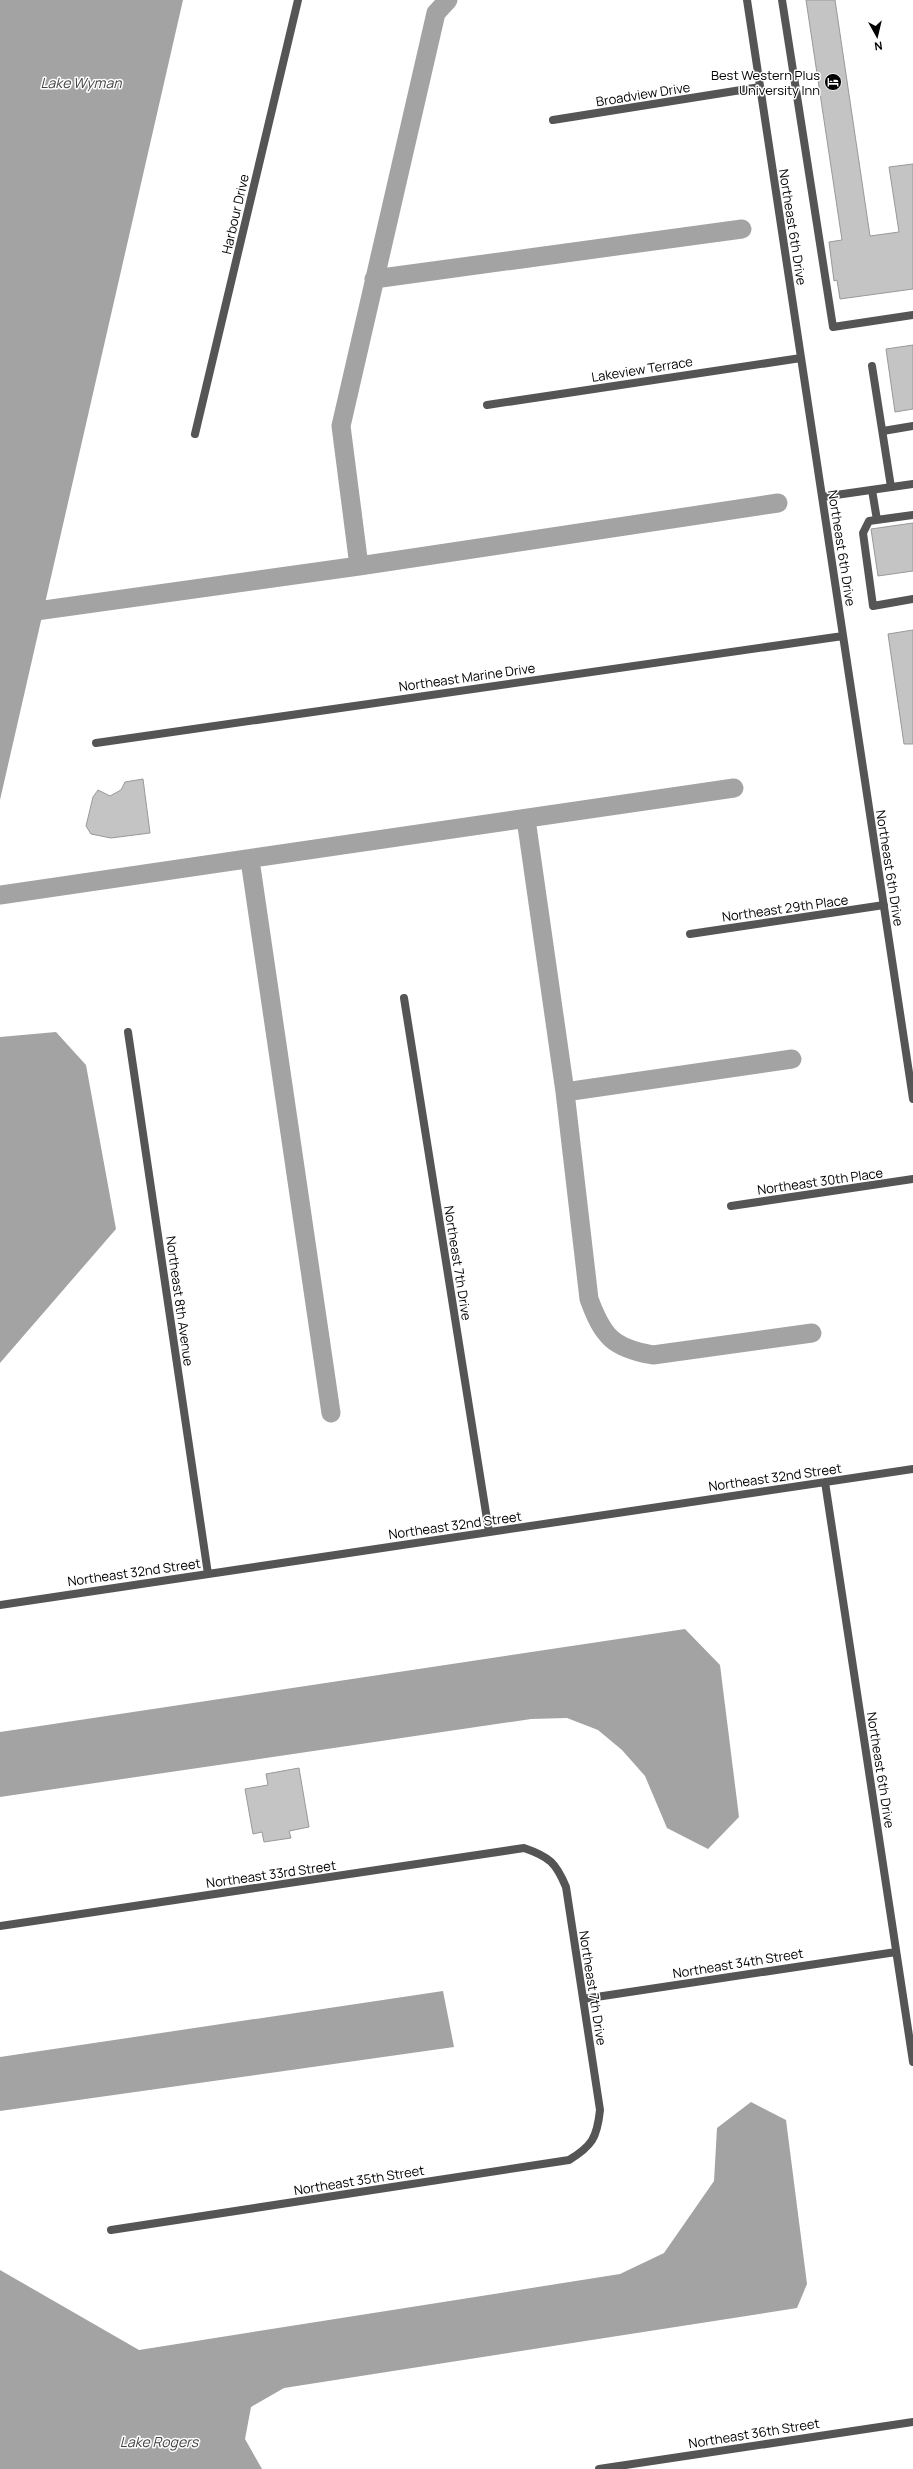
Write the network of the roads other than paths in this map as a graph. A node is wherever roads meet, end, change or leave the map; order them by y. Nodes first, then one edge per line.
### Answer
1 (298, 0) edge
2 (747, 0) edge
3 (782, 0) edge
4 (760, 87) junction
5 (553, 120) dead end
6 (913, 315) edge
7 (801, 358) junction
8 (872, 366) dead end
9 (487, 405) dead end
10 (913, 426) edge
11 (882, 431) junction
12 (195, 434) dead end
13 (913, 484) edge
14 (892, 487) junction
15 (872, 490) junction
16 (822, 497) junction
17 (913, 515) edge
18 (877, 520) junction
19 (913, 599) edge
20 (843, 636) junction
21 (96, 743) dead end
22 (884, 905) junction
23 (690, 934) dead end
24 (404, 998) dead end
25 (128, 1032) dead end
26 (913, 1099) edge
27 (913, 1179) edge
28 (731, 1206) dead end
29 (913, 1469) edge
30 (825, 1482) junction
31 (488, 1532) junction
32 (208, 1574) junction
33 (0, 1605) edge
34 (544, 1855) joint
35 (0, 1926) edge
36 (896, 1952) junction
37 (583, 1999) junction
38 (913, 2062) edge
39 (598, 2131) joint
40 (111, 2230) dead end
41 (913, 2422) edge
42 (599, 2469) edge

1 - 12 street, Harbour Drive
2 - 4 street, Northeast 6th Drive
3 - 6 street
4 - 5 street, Broadview Drive
4 - 7 street, Northeast 6th Drive
7 - 9 street, Lakeview Terrace
7 - 16 street, Northeast 6th Drive
8 - 11 street
10 - 11 street
11 - 14 street
13 - 14 street
14 - 15 street
15 - 16 street
15 - 18 street
16 - 20 street, Northeast 6th Drive
17 - 18 street
18 - 19 street
20 - 21 street, Northeast Marine Drive
20 - 22 street, Northeast 6th Drive
22 - 23 street, Northeast 29th Place
22 - 26 street, Northeast 6th Drive
24 - 31 street, Northeast 7th Drive
25 - 32 street, Northeast 8th Avenue
27 - 28 street, Northeast 30th Place
29 - 30 street, Northeast 32nd Street
30 - 31 street, Northeast 32nd Street
30 - 36 street, Northeast 6th Drive
31 - 32 street, Northeast 32nd Street
32 - 33 street, Northeast 32nd Street
34 - 35 street, Northeast 33rd Street
34 - 37 street, Northeast 7th Drive
36 - 37 street, Northeast 34th Street
36 - 38 street, Northeast 6th Drive
37 - 39 street, Northeast 7th Drive
39 - 40 street, Northeast 35th Street
41 - 42 street, Northeast 36th Street

